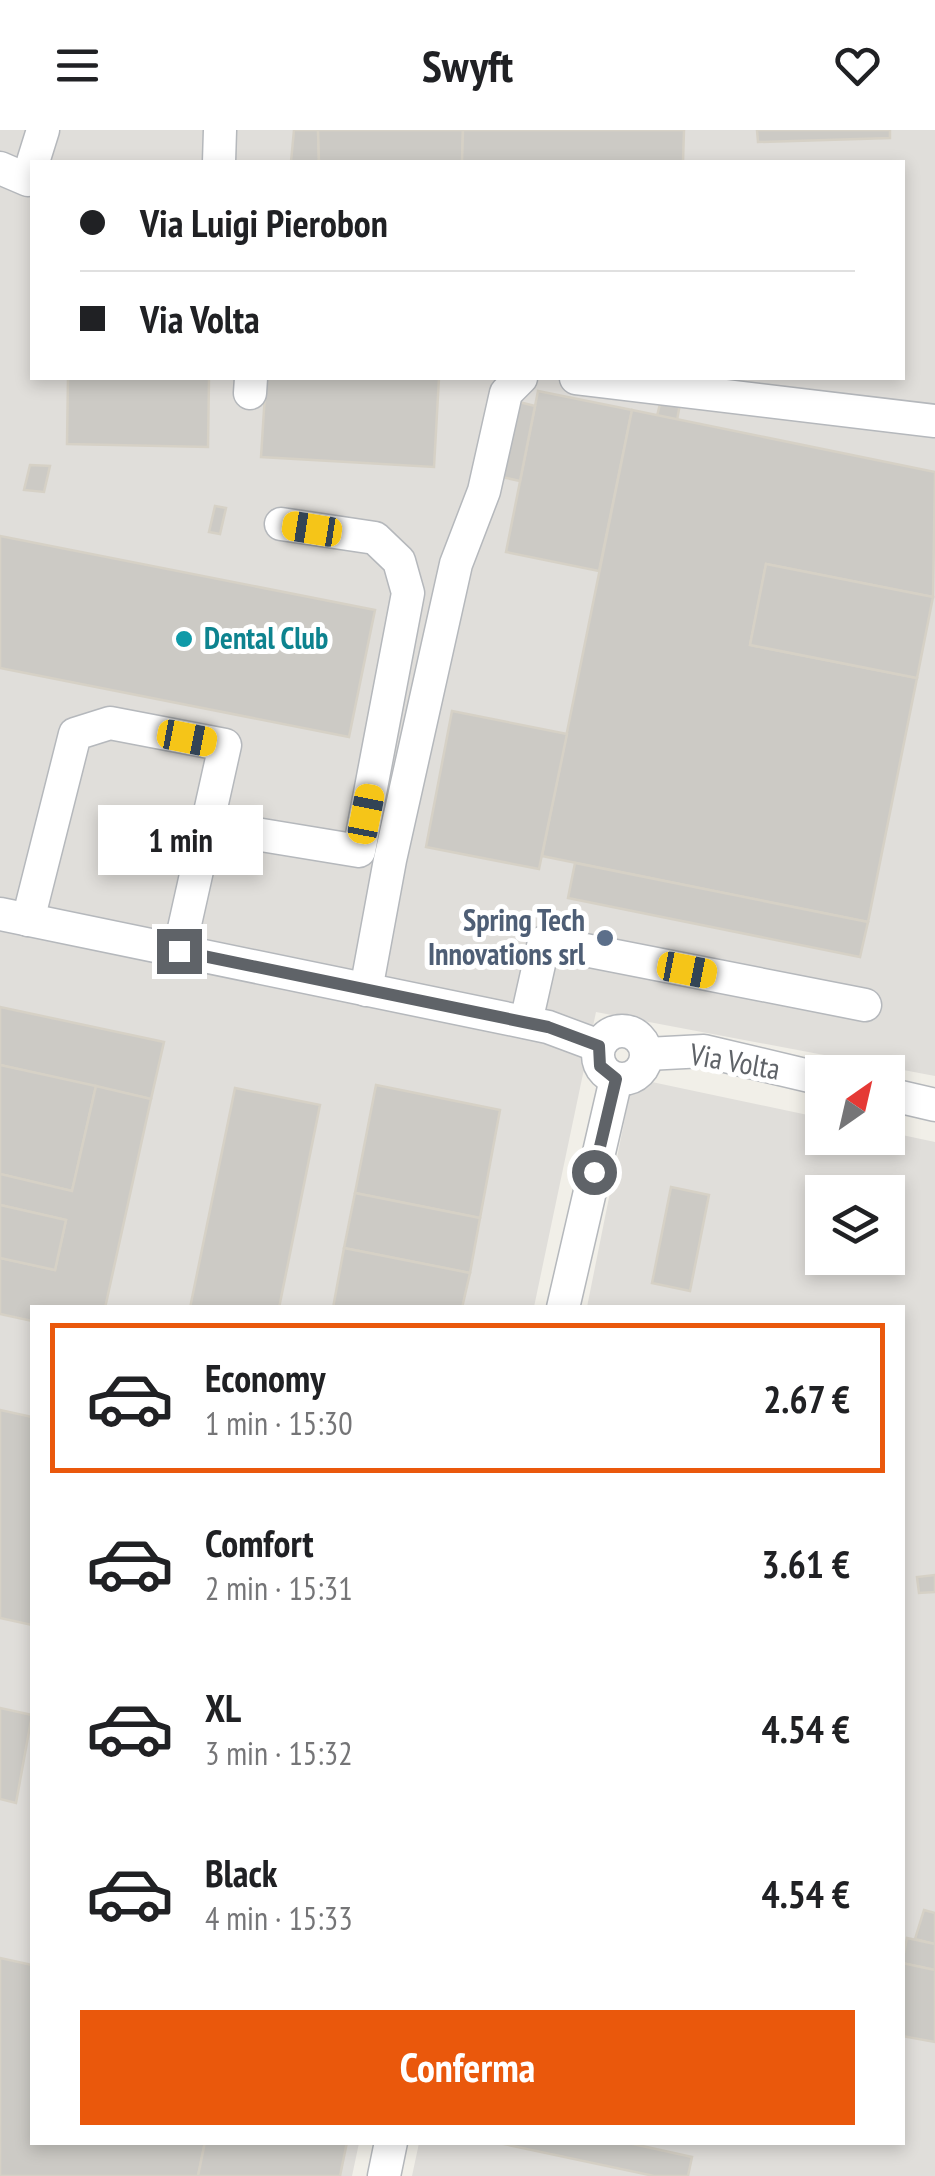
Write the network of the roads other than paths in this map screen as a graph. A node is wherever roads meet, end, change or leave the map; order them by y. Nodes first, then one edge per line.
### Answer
1 (43, 130) edge
2 (220, 130) edge
3 (30, 160) edge
4 (219, 160) edge
5 (519, 380) edge
6 (593, 380) edge
7 (935, 421) edge
8 (281, 524) dead end
9 (207, 826) junction
10 (14, 917) edge
11 (179, 951) junction
12 (366, 990) junction
13 (865, 1005) dead end
14 (526, 1022) junction
15 (599, 1046) junction
16 (647, 1054) junction
17 (805, 1075) edge
18 (616, 1079) junction
19 (905, 1098) edge
20 (935, 1105) edge
21 (564, 1305) edge
22 (390, 2145) edge
23 (384, 2176) edge

1 - 3 street
2 - 4 street
5 - 12 street
6 - 7 street
8 - 9 street
9 - 10 street
9 - 11 street
10 - 11 street, Via Volta
11 - 12 street, Via Volta
12 - 14 street, Via Volta
13 - 14 street
14 - 15 street, Via Volta
15 - 16 street, Via Volta
15 - 18 street
16 - 17 street, Via Volta
16 - 18 street, Via Volta
18 - 21 street
19 - 20 street
22 - 23 street

